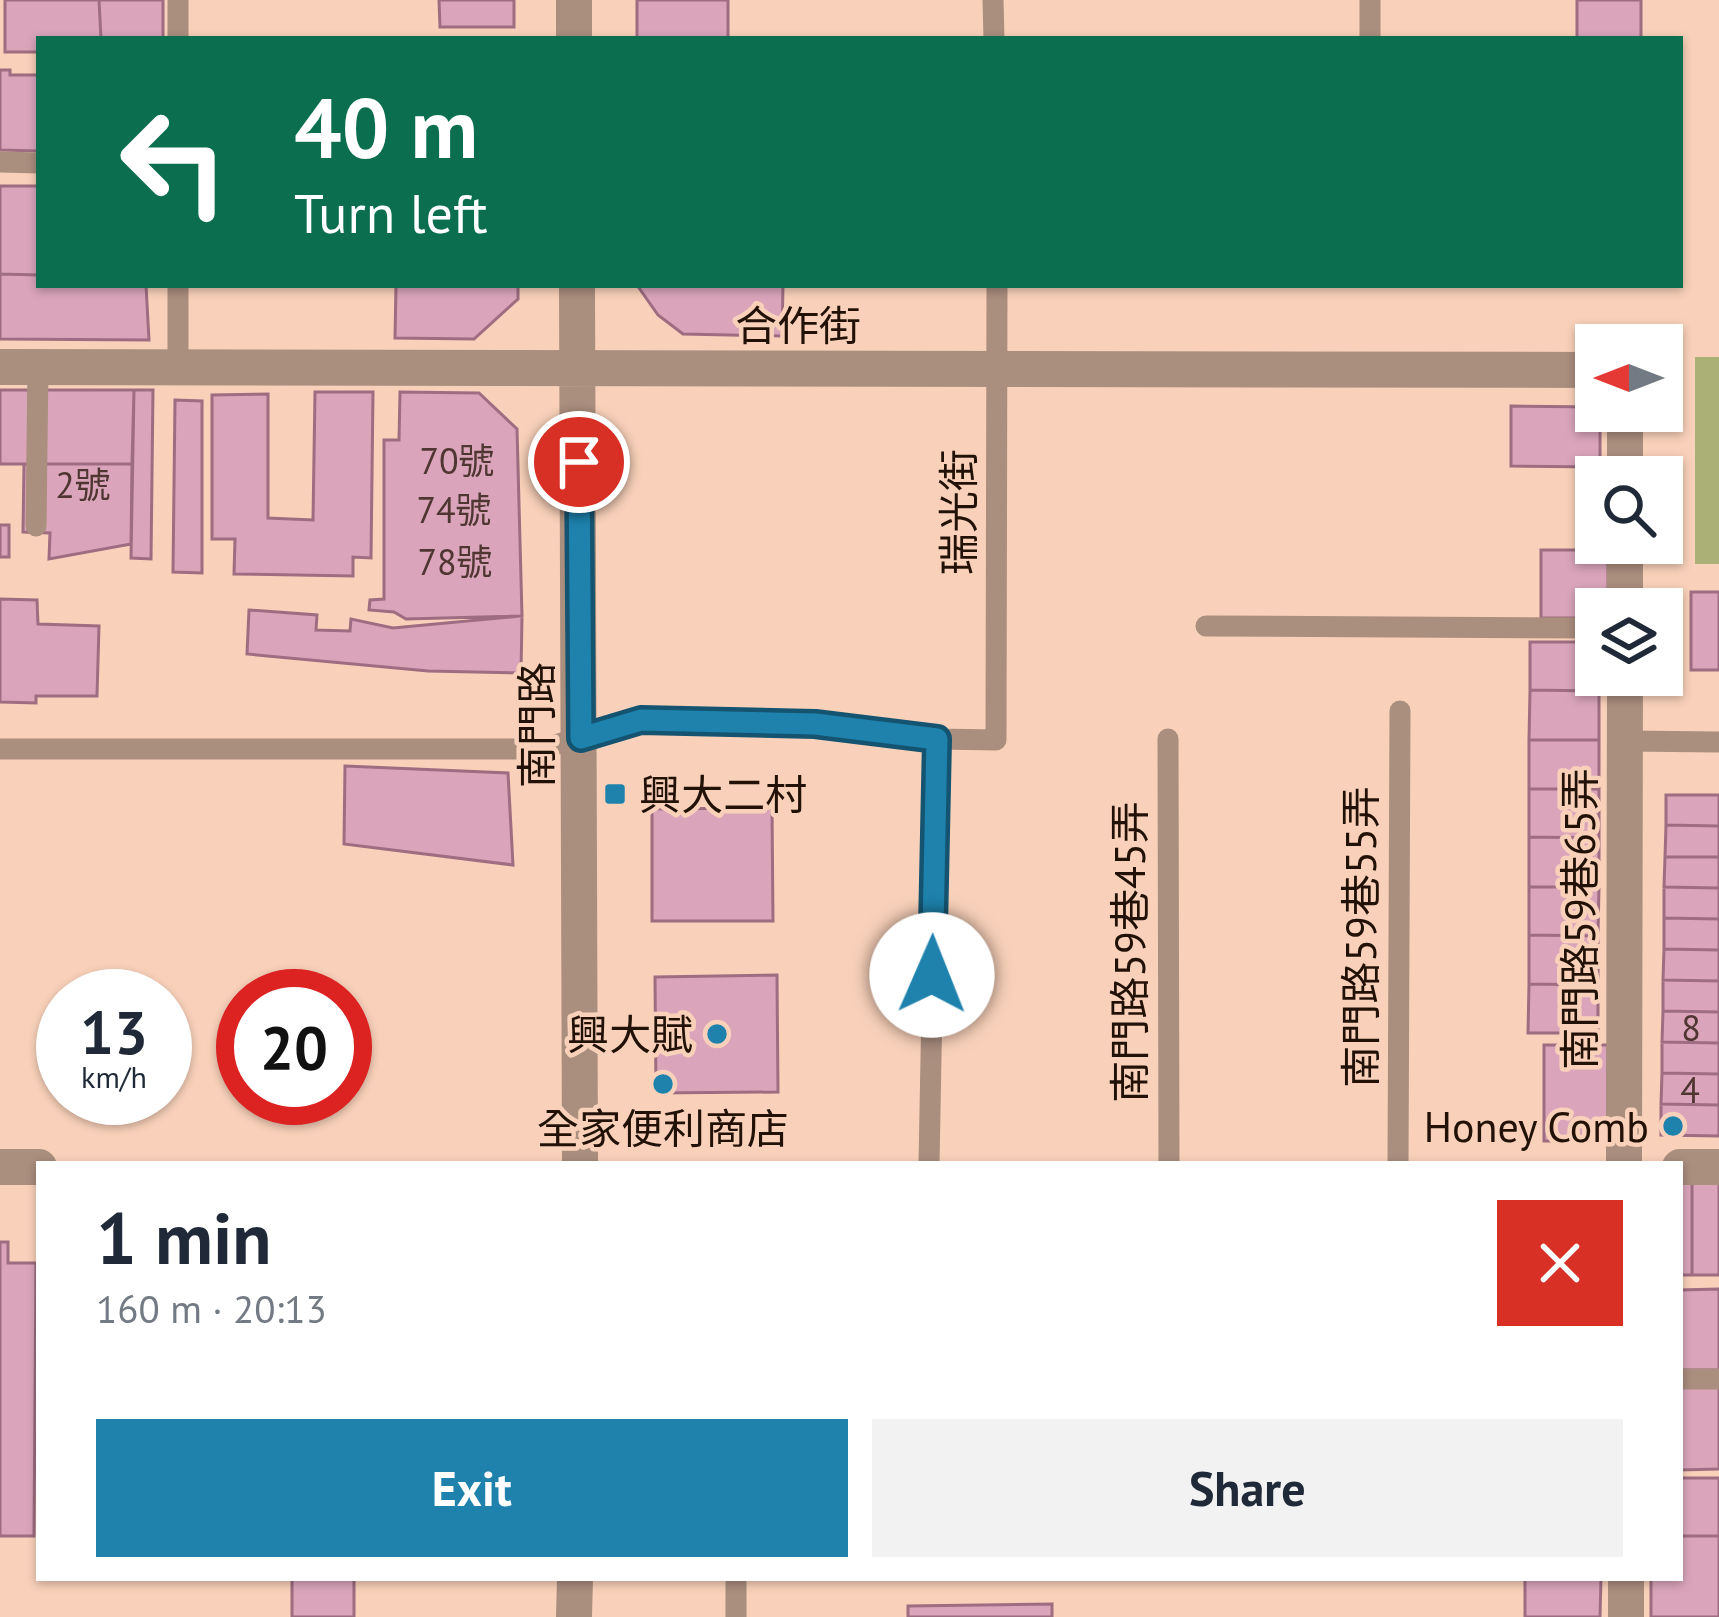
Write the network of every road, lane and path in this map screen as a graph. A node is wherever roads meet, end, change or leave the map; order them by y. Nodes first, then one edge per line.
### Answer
1 (178, 0) edge
2 (574, 0) edge
3 (993, 0) edge
4 (1370, 0) edge
5 (178, 36) edge
6 (574, 36) edge
7 (994, 36) edge
8 (1370, 36) edge
9 (0, 162) edge
10 (36, 163) edge
11 (178, 288) edge
12 (577, 288) edge
13 (997, 288) edge
14 (0, 367) edge
15 (38, 367) junction
16 (178, 368) junction
17 (998, 369) junction
18 (578, 370) junction
19 (1575, 370) edge
20 (36, 526) dead end
21 (1206, 626) dead end
22 (1575, 628) edge
23 (1625, 696) edge
24 (1400, 711) dead end
25 (581, 738) junction
26 (937, 739) junction
27 (1168, 739) dead end
28 (1625, 741) junction
29 (1719, 742) edge
30 (0, 749) edge
31 (580, 1161) edge
32 (929, 1161) edge
33 (1169, 1161) edge
34 (1398, 1161) edge
35 (1624, 1161) edge
36 (0, 1167) edge
37 (36, 1167) edge
38 (1683, 1167) edge
39 (1719, 1167) edge
40 (1683, 1378) edge
41 (1719, 1378) edge
42 (574, 1581) edge
43 (736, 1581) edge
44 (1626, 1581) edge
45 (574, 1617) edge
46 (736, 1617) edge
47 (1626, 1617) edge

1 - 5 lane
2 - 6 street
3 - 7 lane
4 - 8 lane
9 - 10 lane
11 - 16 lane
12 - 18 street, 南門路
13 - 17 lane, 瑞光街
14 - 15 street, 合作街
15 - 16 street, 合作街
15 - 20 lane
16 - 18 street, 合作街
17 - 18 street, 合作街
17 - 19 street, 合作街
17 - 26 lane, 瑞光街
18 - 25 street, 南門路
21 - 22 lane
23 - 28 street, 南門路59巷65弄
24 - 34 lane, 南門路59巷55弄
25 - 26 lane
25 - 30 lane
25 - 31 street, 南門路
26 - 32 lane
27 - 33 lane, 南門路59巷45弄
28 - 29 lane
28 - 35 street, 南門路59巷65弄
36 - 37 street
38 - 39 street
40 - 41 lane
42 - 45 street
43 - 46 lane
44 - 47 street

